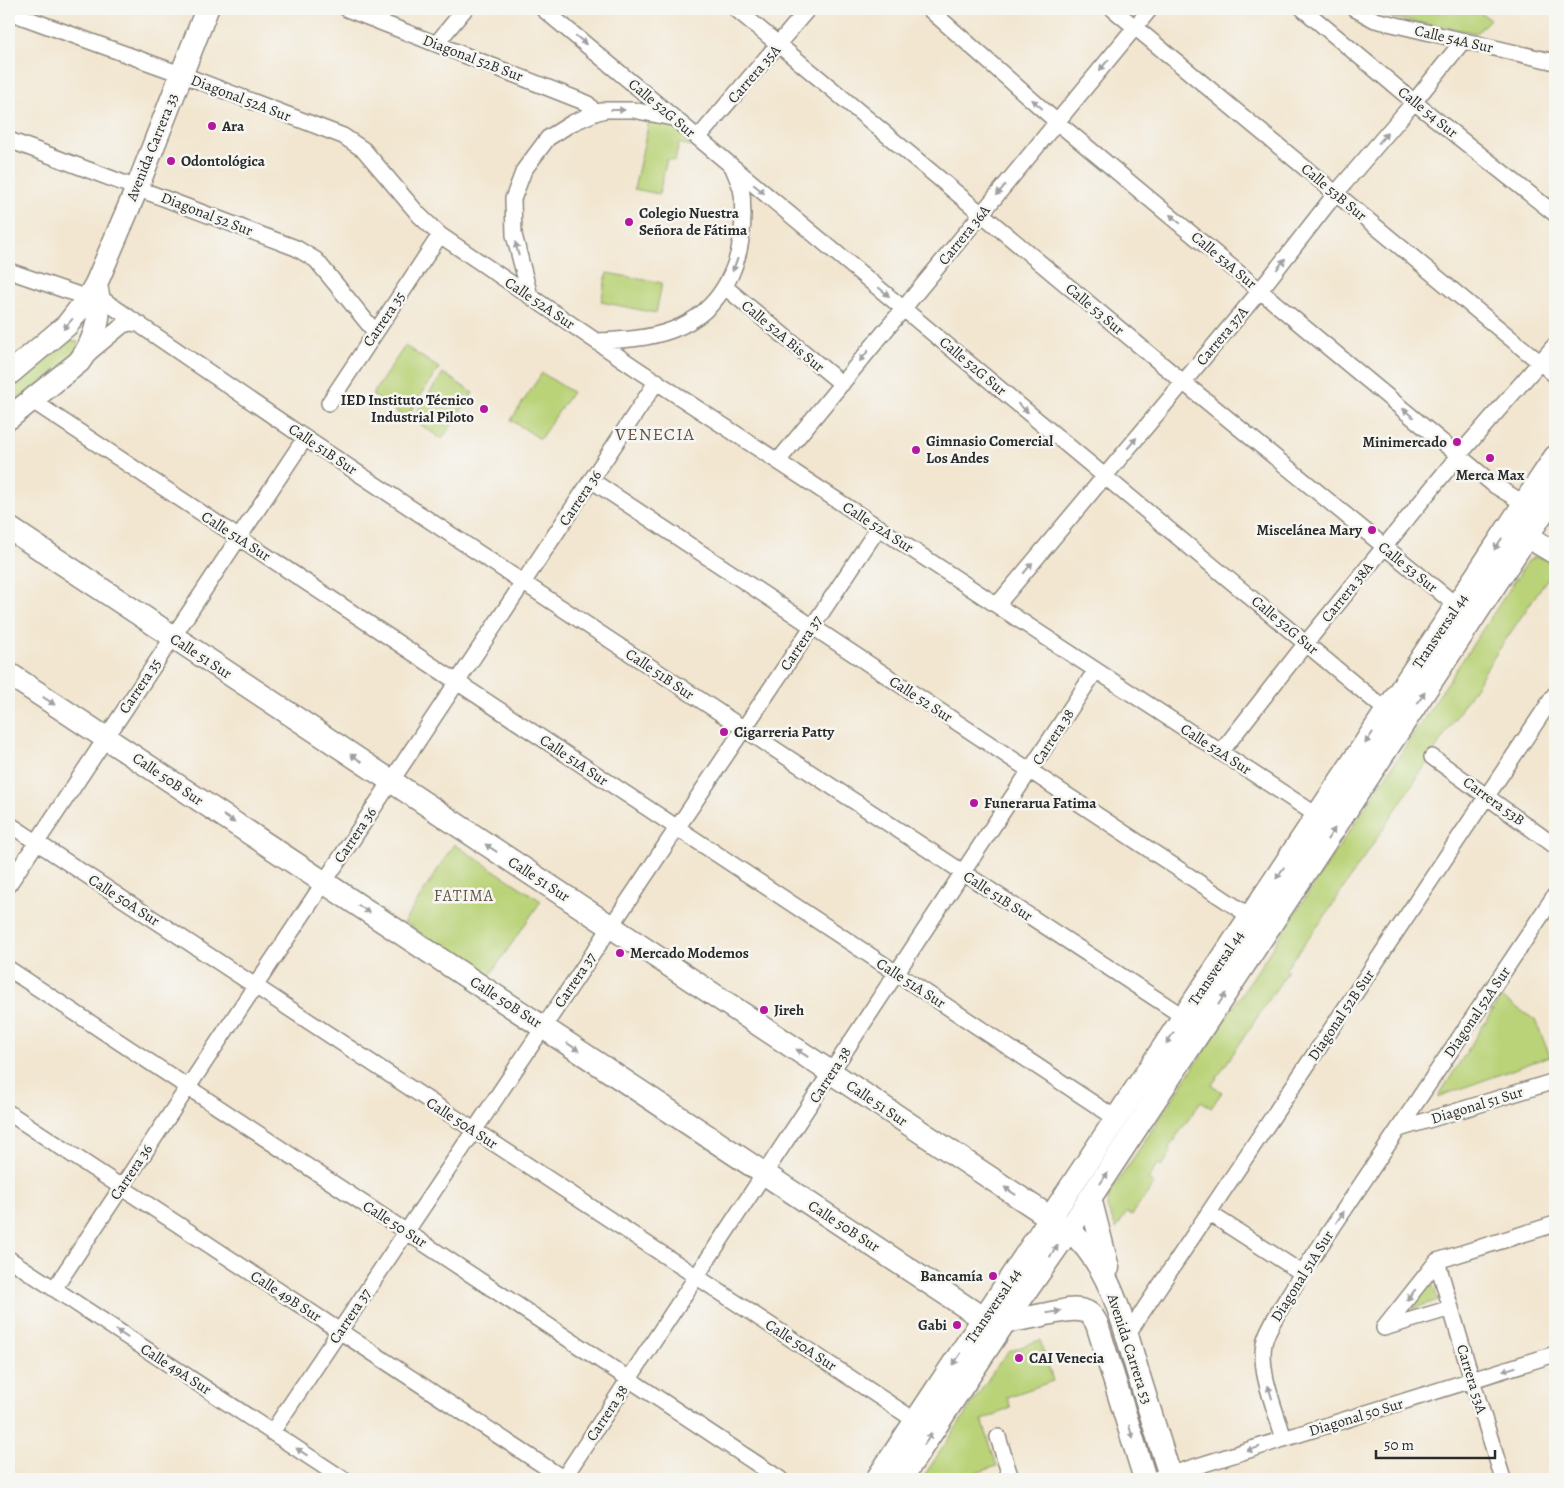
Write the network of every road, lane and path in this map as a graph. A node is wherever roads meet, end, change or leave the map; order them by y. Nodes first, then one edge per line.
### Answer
1 (207, 9) edge
2 (347, 9) edge
3 (465, 9) edge
4 (543, 9) edge
5 (736, 9) edge
6 (808, 9) edge
7 (929, 9) edge
8 (1113, 9) edge
9 (1150, 9) edge
10 (1355, 9) edge
11 (1309, 10) edge
12 (9, 12) edge
13 (1135, 27) junction
14 (1463, 41) junction
15 (436, 44) junction
16 (779, 44) junction
17 (1553, 57) edge
18 (181, 75) junction
19 (1414, 102) junction
20 (595, 113) junction
21 (676, 120) junction
22 (1057, 122) junction
23 (698, 138) junction
24 (9, 140) edge
25 (733, 167) junction
26 (137, 188) junction
27 (1336, 192) junction
28 (981, 214) junction
29 (1555, 214) edge
30 (440, 235) junction
31 (9, 271) edge
32 (725, 287) junction
33 (1260, 290) junction
34 (94, 293) junction
35 (530, 296) junction
36 (904, 308) junction
37 (140, 324) junction
38 (376, 332) junction
39 (597, 341) junction
40 (1555, 344) edge
41 (79, 362) junction
42 (1540, 362) junction
43 (9, 374) edge
44 (1555, 375) edge
45 (657, 381) junction
46 (1183, 382) junction
47 (842, 384) junction
48 (31, 400) junction
49 (329, 403) dead end
50 (9, 418) edge
51 (305, 438) junction
52 (1459, 455) junction
53 (1555, 457) edge
54 (778, 461) junction
55 (1105, 476) junction
56 (591, 480) junction
57 (1555, 494) edge
58 (1535, 513) edge
59 (879, 527) junction
60 (9, 528) edge
61 (1528, 536) junction
62 (239, 538) junction
63 (1384, 547) junction
64 (1555, 553) edge
65 (523, 583) junction
66 (997, 605) junction
67 (1457, 606) junction
68 (812, 627) junction
69 (173, 637) junction
70 (1306, 643) junction
71 (1096, 670) junction
72 (9, 674) edge
73 (457, 682) junction
74 (1555, 696) edge
75 (1395, 718) junction
76 (744, 729) junction
77 (106, 738) junction
78 (1221, 752) junction
79 (1432, 757) dead end
80 (1030, 771) junction
81 (391, 781) junction
82 (1488, 796) junction
83 (1318, 816) junction
84 (9, 824) edge
85 (677, 828) junction
86 (37, 842) junction
87 (1555, 846) edge
88 (963, 872) junction
89 (324, 882) junction
90 (9, 884) edge
91 (1555, 895) edge
92 (1251, 917) junction
93 (611, 927) junction
94 (9, 969) edge
95 (896, 974) junction
96 (255, 986) junction
97 (1184, 1017) junction
98 (544, 1027) junction
99 (831, 1072) junction
100 (1555, 1081) edge
101 (188, 1087) junction
102 (9, 1113) edge
103 (1117, 1119) junction
104 (1399, 1129) junction
105 (474, 1131) junction
106 (765, 1174) junction
107 (122, 1187) junction
108 (1090, 1198) junction
109 (1209, 1213) junction
110 (1060, 1224) junction
111 (1555, 1224) edge
112 (406, 1232) junction
113 (9, 1259) edge
114 (1438, 1261) junction
115 (1302, 1273) junction
116 (696, 1277) junction
117 (54, 1289) junction
118 (1116, 1298) junction
119 (1451, 1308) junction
120 (984, 1319) junction
121 (1006, 1320) junction
122 (340, 1331) junction
123 (1127, 1336) junction
124 (1555, 1354) edge
125 (629, 1379) junction
126 (1472, 1380) junction
127 (916, 1421) junction
128 (272, 1432) junction
129 (998, 1437) dead end
130 (1284, 1439) junction
131 (1166, 1478) edge
132 (343, 1479) edge
133 (563, 1479) edge
134 (780, 1479) edge
135 (877, 1479) edge
136 (902, 1479) edge
137 (1012, 1479) edge
138 (1145, 1479) edge
139 (1503, 1479) edge

1 - 18 main road, Avenida Carrera 33
2 - 15 street, Diagonal 52B Sur
3 - 15 street
4 -> 21 street, Calle 52G Sur
5 - 16 street, Calle 53 Sur
6 - 16 street, Carrera 35A
22 -> 7 street, Calle 53A Sur
8 - 13 street, Calle 53B Sur
9 - 13 street, Carrera 36A
10 - 14 street, Calle 54A Sur
11 - 19 street, Calle 54 Sur
12 - 18 street, Diagonal 52A Sur
13 -> 22 street, Carrera 36A
13 - 27 street, Calle 53B Sur
14 - 17 street, Calle 54A Sur
14 - 19 street, Carrera 37A
15 - 20 street, Diagonal 52B Sur
16 - 23 street, Carrera 35A
16 - 28 street, Calle 53 Sur
18 - 26 main road, Avenida Carrera 33
18 - 30 street, Diagonal 52A Sur
27 -> 19 street, Carrera 37A
19 - 29 street, Calle 54 Sur
20 -> 21 street
35 -> 20 street
21 - 23 street, Calle 52G Sur
22 -> 28 street, Carrera 36A
33 -> 22 street, Calle 53A Sur
23 - 25 street, Calle 52G Sur
24 - 26 street, Diagonal 52 Sur
25 -> 32 street
25 -> 36 street, Calle 52G Sur
26 - 34 main road, Avenida Carrera 33
26 - 38 street, Diagonal 52 Sur
33 -> 27 street, Carrera 37A
27 - 42 street, Calle 53B Sur
28 - 36 street, Carrera 36A
28 - 46 street, Calle 53 Sur
30 - 35 street, Calle 52A Sur
30 - 38 street, Carrera 35
31 - 34 street, Calle 51B Sur
32 - 39 street
32 - 47 street, Calle 52A Bis Sur
33 - 46 street, Carrera 37A
52 -> 33 street, Calle 53A Sur
34 - 37 street, Calle 51B Sur
34 - 41 main road, Avenida Carrera 33
34 -> 43 main road, Avenida Carrera 33
35 - 39 street, Calle 52A Sur
36 -> 47 street, Carrera 36A
36 -> 55 street, Calle 52G Sur
37 - 41 street
37 - 51 street, Calle 51B Sur
38 - 49 street, Carrera 35
39 - 45 street, Calle 52A Sur
40 - 42 street, Carrera 38A
41 - 48 main road, Avenida Carrera 33
42 - 44 street, Calle 53B Sur
42 - 52 street, Carrera 38A
45 - 54 street, Calle 52A Sur
45 - 56 street, Carrera 36
55 -> 46 street, Carrera 37A
46 - 63 street, Calle 53 Sur
47 - 54 street, Carrera 36A
48 - 50 main road, Avenida Carrera 33
48 - 62 street, Calle 51A Sur
51 - 62 street, Carrera 35
51 - 65 street, Calle 51B Sur
52 - 58 street, Calle 53A Sur
52 - 63 street, Carrera 38A
53 - 58 main road, Transversal 44
54 - 59 street, Calle 52A Sur
66 -> 55 street, Carrera 37A
55 - 70 street, Calle 52G Sur
56 - 65 street, Carrera 36
56 - 68 street, Calle 52 Sur
57 - 58 main road, Transversal 44
58 - 61 main road, Transversal 44
58 -> 67 main road, Transversal 44
59 - 66 street, Calle 52A Sur
59 - 68 street, Carrera 37
60 - 69 main road, Calle 51 Sur
61 - 64 main road
75 -> 61 main road, Transversal 44
62 - 69 street, Carrera 35
62 - 73 street, Calle 51A Sur
63 - 67 street, Calle 53 Sur
63 - 70 street, Carrera 38A
65 - 73 street, Carrera 36
65 - 76 street, Calle 51B Sur
66 - 71 street, Calle 52A Sur
67 - 75 main road, Transversal 44
68 - 76 street, Carrera 37
68 - 80 street, Calle 52 Sur
69 - 77 street, Carrera 35
81 -> 69 main road, Calle 51 Sur
70 - 75 street, Calle 52G Sur
70 - 78 street, Carrera 38A
71 - 78 street, Calle 52A Sur
71 - 80 street, Carrera 38
72 -> 77 main road, Calle 50B Sur
73 - 81 street, Carrera 36
73 - 85 street, Calle 51A Sur
74 - 82 street, Diagonal 52B Sur
75 -> 83 main road, Transversal 44
108 -> 75 main road, Transversal 44
76 - 85 street, Carrera 37
76 - 88 street, Calle 51B Sur
77 - 86 street, Carrera 35
77 -> 89 main road, Calle 50B Sur
78 - 83 street, Calle 52A Sur
79 - 82 street, Carrera 53B
80 - 88 street, Carrera 38
80 - 92 street, Calle 52 Sur
81 - 89 street, Carrera 36
93 -> 81 main road, Calle 51 Sur
82 - 87 street, Carrera 53B
82 - 109 street, Diagonal 52B Sur
83 -> 92 main road, Transversal 44
84 - 86 street, Calle 50A Sur
85 - 93 street, Carrera 37
85 - 95 street, Calle 51A Sur
86 - 90 street, Carrera 35
86 - 96 street, Calle 50A Sur
88 - 95 street, Carrera 38
88 - 97 street, Calle 51B Sur
89 - 96 street, Carrera 36
89 -> 98 main road, Calle 50B Sur
91 - 104 street, Diagonal 52A Sur
92 - 97 main road, Transversal 44
93 - 98 street, Carrera 37
99 -> 93 main road, Calle 51 Sur
94 - 101 street, Calle 50 Sur
95 - 99 street, Carrera 38
95 - 103 street, Calle 51A Sur
96 - 101 street, Carrera 36
96 - 105 street, Calle 50A Sur
97 -> 103 main road, Transversal 44
98 - 105 street, Carrera 37
98 -> 106 main road, Calle 50B Sur
99 - 106 street, Carrera 38
110 -> 99 main road, Calle 51 Sur
100 - 104 street, Diagonal 51 Sur
101 - 107 street, Carrera 36
101 - 112 street, Calle 50 Sur
102 - 107 street, Calle 49B Sur
103 - 110 main road, Transversal 44
115 -> 104 street, Diagonal 51A Sur
105 - 112 street, Carrera 37
105 - 116 street, Calle 50A Sur
106 - 116 street, Carrera 38
106 - 120 main road, Calle 50B Sur
107 - 117 street, Carrera 36
107 - 122 street, Calle 49B Sur
108 - 110 main road, Transversal 44
108 - 118 main road
109 - 115 street
109 - 123 street, Diagonal 52B Sur
110 - 118 main road, Avenida Carrera 53
110 - 120 main road, Transversal 44
121 -> 110 main road, Transversal 44
111 - 114 street
112 - 122 street, Carrera 37
112 - 125 street, Calle 50 Sur
113 - 117 street, Calle 49A Sur
114 - 119 street, Carrera 53A
114 -> 119 street
130 -> 115 street, Diagonal 51A Sur
116 - 125 street, Carrera 38
116 - 127 street, Calle 50A Sur
128 -> 117 street, Calle 49A Sur
118 - 123 main road, Avenida Carrera 53
119 - 126 street, Carrera 53A
120 - 121 main road
120 -> 127 main road, Transversal 44
136 -> 121 main road, Transversal 44
121 -> 138 main road, Avenida Carrera 53
122 - 128 street, Carrera 37
122 - 133 street, Calle 49B Sur
123 - 131 main road, Avenida Carrera 53
124 -> 126 street, Diagonal 50 Sur
125 - 133 street, Carrera 38
125 - 134 street, Calle 50 Sur
126 - 130 street, Diagonal 50 Sur
126 - 139 street, Carrera 53A
127 - 135 main road, Transversal 44
132 -> 128 street, Calle 49A Sur
129 - 137 street
130 -> 131 street, Diagonal 50 Sur

